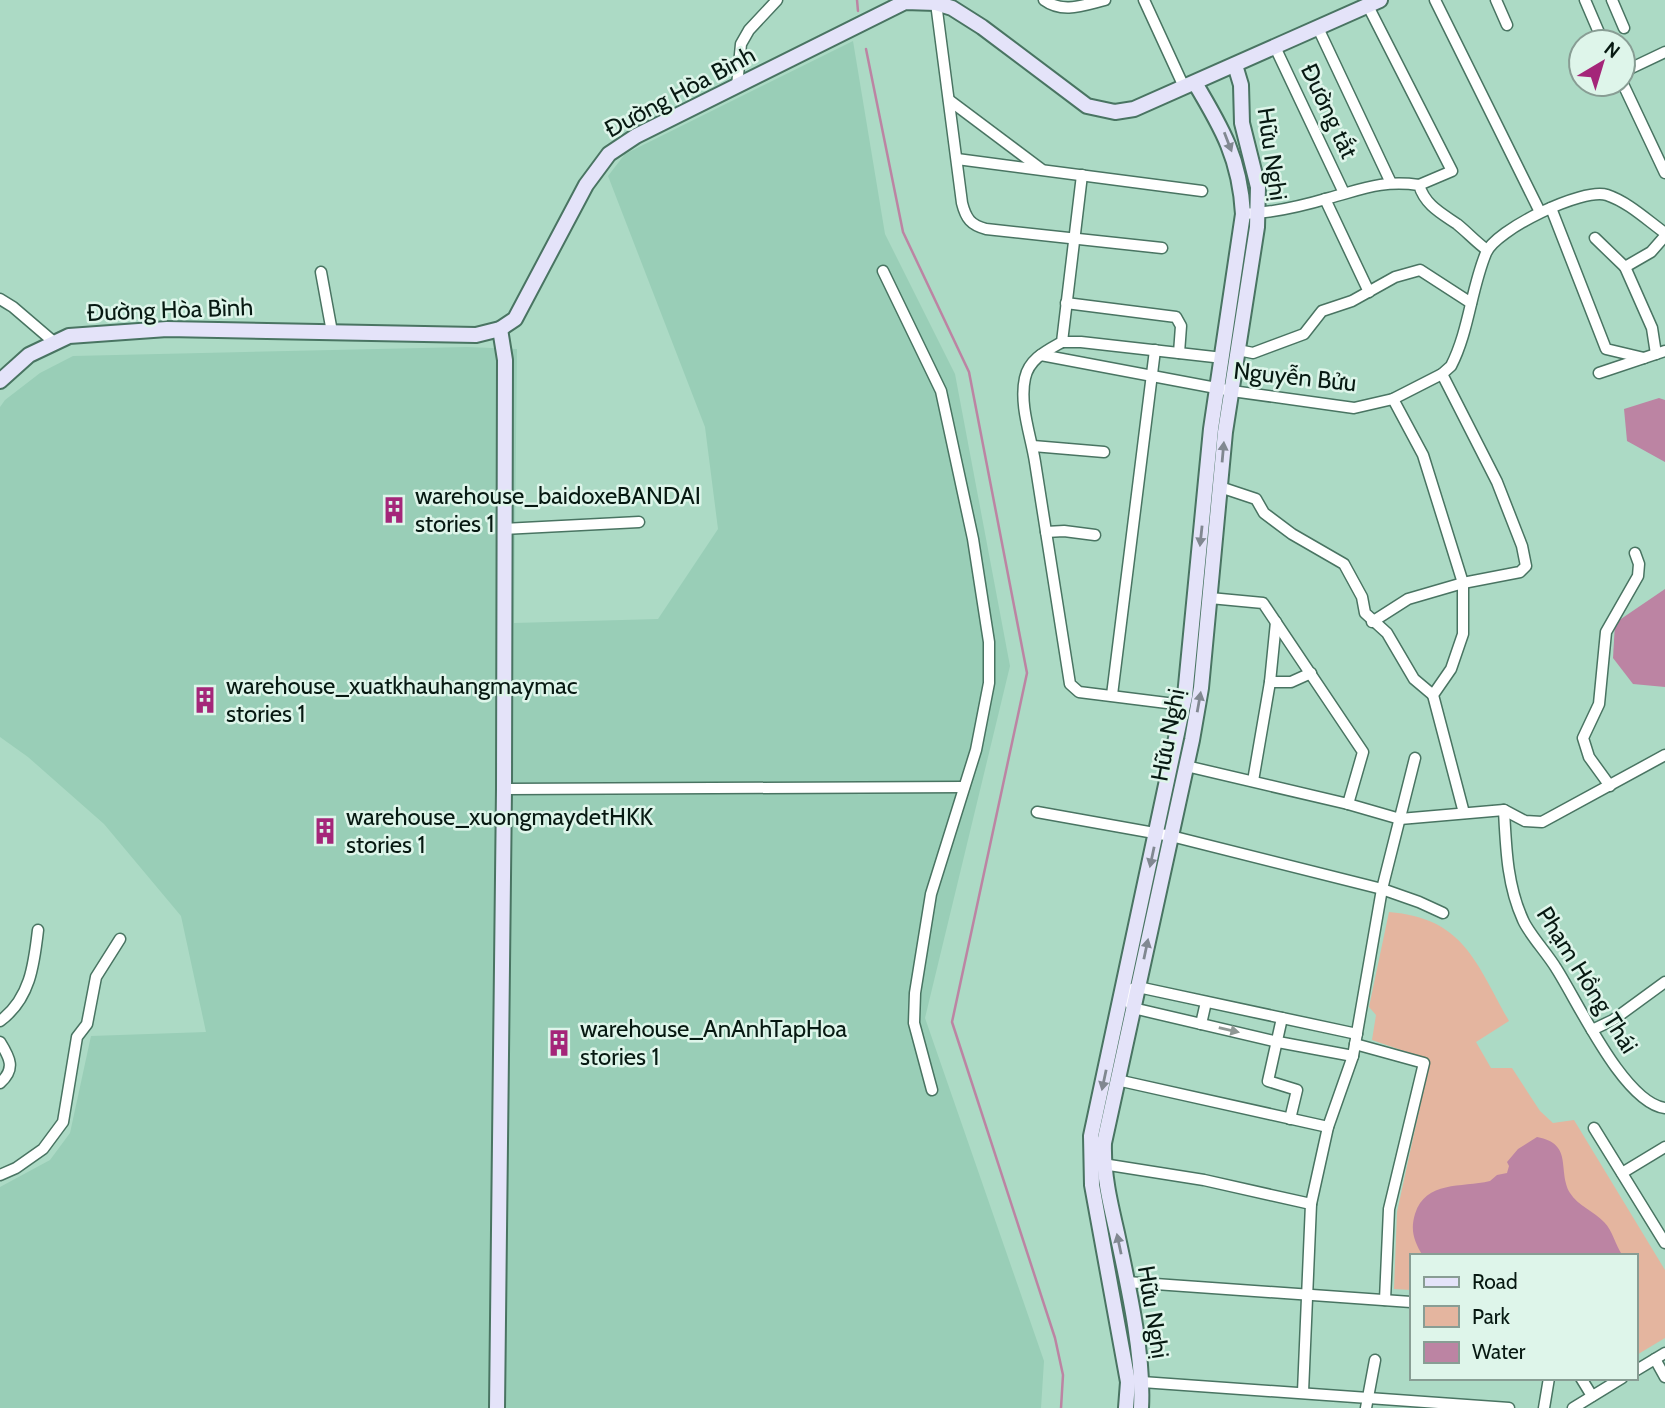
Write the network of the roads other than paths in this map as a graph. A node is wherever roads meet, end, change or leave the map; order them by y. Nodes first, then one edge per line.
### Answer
1 (777, 0) edge
2 (1044, 0) edge
3 (1105, 0) edge
4 (1144, 0) edge
5 (1435, 0) edge
6 (1496, 0) edge
7 (1585, 0) edge
8 (1612, 0) edge
9 (936, 3) junction
10 (1374, 3) edge
11 (1507, 24) dead end
12 (1318, 28) junction
13 (1597, 28) edge
14 (1624, 28) dead end
15 (1275, 47) junction
16 (1665, 52) edge
17 (1235, 65) junction
18 (1637, 65) edge
19 (1189, 85) junction
20 (737, 86) junction
21 (1630, 98) edge
22 (948, 100) junction
23 (957, 159) junction
24 (1041, 170) junction
25 (1665, 173) edge
26 (1082, 175) junction
27 (1391, 183) junction
28 (1419, 185) junction
29 (1202, 191) dead end
30 (1344, 193) junction
31 (1325, 199) junction
32 (1545, 210) junction
33 (1250, 213) junction
34 (1665, 234) edge
35 (1074, 237) junction
36 (1595, 238) dead end
37 (1162, 248) dead end
38 (1487, 250) junction
39 (1625, 267) junction
40 (883, 271) dead end
41 (321, 272) dead end
42 (1369, 292) junction
43 (0, 299) edge
44 (1066, 303) junction
45 (1471, 303) junction
46 (500, 329) junction
47 (332, 332) junction
48 (55, 342) junction
49 (1062, 342) junction
50 (1155, 350) junction
51 (1238, 350) junction
52 (1179, 353) junction
53 (1660, 353) edge
54 (1041, 355) junction
55 (1223, 358) junction
56 (1644, 358) junction
57 (1599, 373) dead end
58 (1441, 374) junction
59 (1152, 376) junction
60 (0, 381) edge
61 (1225, 390) junction
62 (1393, 399) junction
63 (1033, 446) junction
64 (1104, 452) dead end
65 (1220, 487) junction
66 (639, 522) dead end
67 (505, 529) junction
68 (1046, 532) junction
69 (1095, 535) dead end
70 (1635, 552) dead end
71 (1462, 583) junction
72 (1210, 598) junction
73 (1276, 622) junction
74 (1372, 622) junction
75 (1311, 673) junction
76 (1270, 682) junction
77 (1112, 695) junction
78 (1433, 695) junction
79 (1183, 705) junction
80 (1176, 738) junction
81 (1192, 740) junction
82 (1665, 755) edge
83 (1415, 758) dead end
84 (1186, 766) junction
85 (1253, 781) junction
86 (1610, 786) junction
87 (964, 787) junction
88 (504, 789) junction
89 (1348, 804) junction
90 (1504, 810) junction
91 (1037, 812) dead end
92 (1464, 813) junction
93 (1400, 819) junction
94 (1164, 834) junction
95 (1382, 889) junction
96 (1443, 913) dead end
97 (38, 930) dead end
98 (120, 939) dead end
99 (1663, 986) edge
100 (1138, 987) junction
101 (1123, 992) junction
102 (1206, 1002) junction
103 (1133, 1008) junction
104 (1282, 1018) junction
105 (0, 1021) edge
106 (1201, 1024) junction
107 (1592, 1030) junction
108 (1356, 1039) junction
109 (0, 1042) edge
110 (1278, 1042) junction
111 (1353, 1056) junction
112 (1117, 1080) junction
113 (0, 1083) edge
114 (932, 1090) dead end
115 (1665, 1108) edge
116 (1290, 1119) junction
117 (1328, 1127) junction
118 (1594, 1128) dead end
119 (1665, 1147) edge
120 (1103, 1164) junction
121 (1622, 1173) junction
122 (0, 1175) edge
123 (1311, 1204) junction
124 (1662, 1232) edge
125 (1665, 1243) edge
126 (1127, 1282) junction
127 (1306, 1294) junction
128 (1385, 1300) junction
129 (1410, 1302) edge
130 (1127, 1331) junction
131 (1665, 1353) edge
132 (1655, 1359) junction
133 (1375, 1360) dead end
134 (1637, 1370) edge
135 (1665, 1377) edge
136 (1549, 1380) edge
137 (1582, 1380) edge
138 (1619, 1380) edge
139 (1142, 1382) junction
140 (1303, 1392) junction
141 (1592, 1396) junction
142 (1366, 1403) edge
143 (497, 1408) edge
144 (1126, 1408) edge
145 (1141, 1408) edge
146 (1509, 1408) edge
147 (1544, 1408) edge
148 (1573, 1408) edge

1 - 20 street
2 - 3 street
4 - 19 street
5 - 32 street
6 - 11 street
7 - 13 street
8 - 14 street
9 - 19 main road, Đường Hòa Bình
9 - 20 main road, Đường Hòa Bình
9 - 22 street
10 - 12 main road, Đường Hòa Bình
10 - 28 street
12 - 15 main road, Đường Hòa Bình
12 - 27 street
15 - 17 main road, Đường Hòa Bình
15 - 30 street, Đường tắt
16 - 18 street
17 - 19 main road, Đường Hòa Bình
17 - 33 main road, Hữu Nghị
19 -> 33 main road, Hữu Nghị
20 - 46 main road, Đường Hòa Bình
21 - 25 street
22 - 23 street
22 - 24 street
23 - 24 street
23 - 35 street
24 - 26 street
26 - 29 street
26 - 35 street
27 - 28 street
27 - 30 street
28 - 38 street
30 - 31 street
31 - 33 street
31 - 42 street
32 - 34 street
32 - 38 street
32 - 56 street
33 - 51 main road, Hữu Nghị
33 - 55 main road, Hữu Nghị
34 - 39 street
35 - 37 street
35 - 44 street
36 - 39 street
38 - 45 street
39 - 53 street
40 - 87 street
41 - 47 street
42 - 45 street
42 - 51 street
43 - 48 street
44 - 49 street
44 - 52 street
45 - 58 street
46 - 47 main road, Đường Hòa Bình
46 - 67 main road
47 - 48 main road, Đường Hòa Bình
48 - 60 main road, Đường Hòa Bình
49 - 50 street
49 - 54 street
50 - 52 street
50 - 59 street
51 - 61 main road, Hữu Nghị
52 - 55 street
53 - 56 street
54 - 59 street, Nguyễn Bửu
54 - 63 street
55 - 61 main road, Hữu Nghị
56 - 57 street
58 - 62 street, Nguyễn Bửu
58 - 71 street
59 - 61 street, Nguyễn Bửu
59 - 77 street
61 - 62 street, Nguyễn Bửu
65 -> 61 main road, Hữu Nghị
61 -> 79 main road, Hữu Nghị
62 - 71 street
63 - 64 street
63 - 68 street
65 - 72 main road, Hữu Nghị
65 - 74 street
66 - 67 street
67 - 88 main road
68 - 69 street
68 - 77 street
70 - 86 street
71 - 74 street
71 - 78 street
72 - 73 street
81 -> 72 main road, Hữu Nghị
73 - 75 street
73 - 76 street
74 - 78 street
75 - 76 street
75 - 89 street
76 - 85 street
77 - 79 street
78 - 92 street
79 - 80 main road, Hữu Nghị
80 - 81 main road
80 - 94 main road, Hữu Nghị
81 - 84 main road, Hữu Nghị
82 - 86 street
83 - 93 street
84 - 85 street
84 - 94 main road, Hữu Nghị
85 - 89 street
86 - 90 street
87 - 88 street
87 - 114 street
88 - 143 main road
89 - 93 street
90 - 92 street
90 - 107 street, Phạm Hồng Thái
91 - 94 street
92 - 93 street
93 - 95 street
94 - 95 street
100 -> 94 main road, Hữu Nghị
94 -> 101 main road, Hữu Nghị
95 - 96 street
95 - 108 street
97 - 105 street
98 - 122 street
99 - 107 street
100 - 101 street
100 - 102 street
100 - 103 main road, Hữu Nghị
101 - 103 street
101 -> 130 main road, Hữu Nghị
102 - 104 street
102 - 106 street
103 - 106 street
103 - 112 main road, Hữu Nghị
104 - 108 street
104 - 110 street
106 -> 110 street
107 - 115 street, Phạm Hồng Thái
108 - 111 street
108 - 128 street
109 - 113 street
110 - 111 street
110 - 116 street
111 - 117 street
112 - 116 street
112 - 120 main road, Hữu Nghị
116 - 117 street
117 - 123 street
118 - 121 street
119 - 121 street
120 - 123 street
126 -> 120 main road, Hữu Nghị
121 - 124 street
123 - 127 street
124 - 125 street
126 - 127 street
126 - 130 main road, Hữu Nghị
127 - 128 street
127 - 140 street
128 - 129 street
130 - 139 main road, Hữu Nghị
130 - 144 main road, Hữu Nghị
131 - 132 street
132 - 134 street
132 - 135 street
133 - 142 street
136 - 147 street
137 - 141 street
138 - 141 street
139 - 140 street
139 - 145 main road, Hữu Nghị
140 - 142 street
141 - 148 street
142 - 146 street

